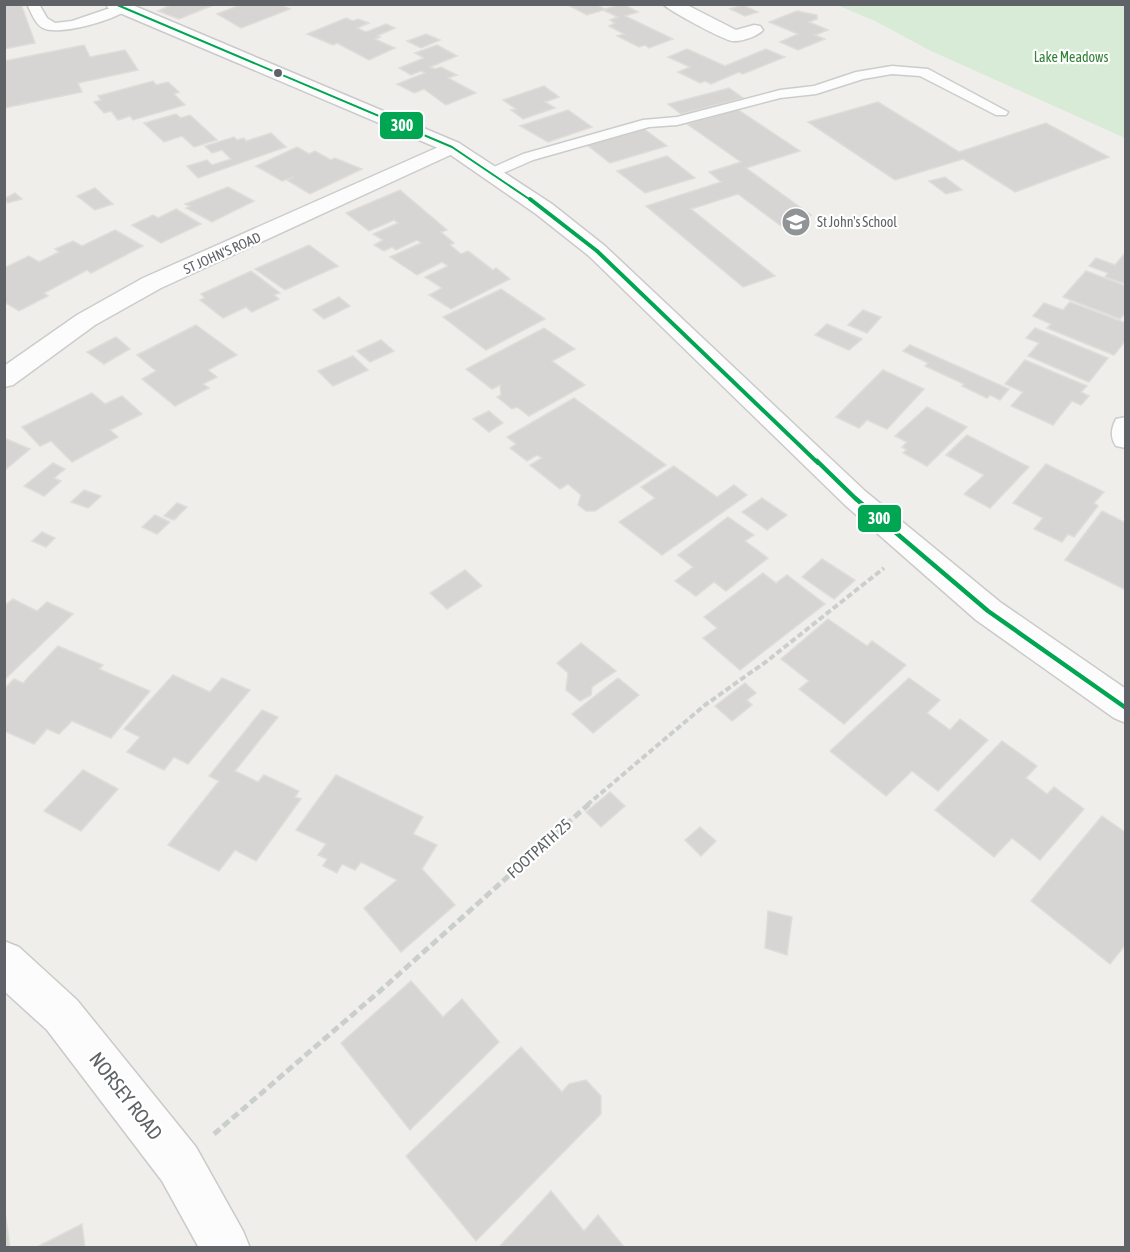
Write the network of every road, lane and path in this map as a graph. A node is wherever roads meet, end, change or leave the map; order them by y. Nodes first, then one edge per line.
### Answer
1 (33, 4) edge
2 (671, 4) edge
3 (118, 6) edge
4 (754, 30) dead end
5 (1001, 112) dead end
6 (452, 147) junction
7 (492, 173) junction
8 (4, 379) edge
9 (1125, 426) edge
10 (1125, 439) edge
11 (911, 546) junction
12 (1125, 708) edge
13 (4, 962) edge
14 (179, 1164) junction
15 (226, 1248) edge

1 - 3 lane
2 - 4 main road
3 - 6 main road
5 - 7 lane
6 - 7 main road
6 - 8 main road, ST JOHN'S ROAD
7 - 11 main road
9 - 10 main road
11 - 12 main road
11 - 14 path, FOOTPATH 25
13 - 14 main road, NORSEY ROAD
14 - 15 main road, NORSEY ROAD

